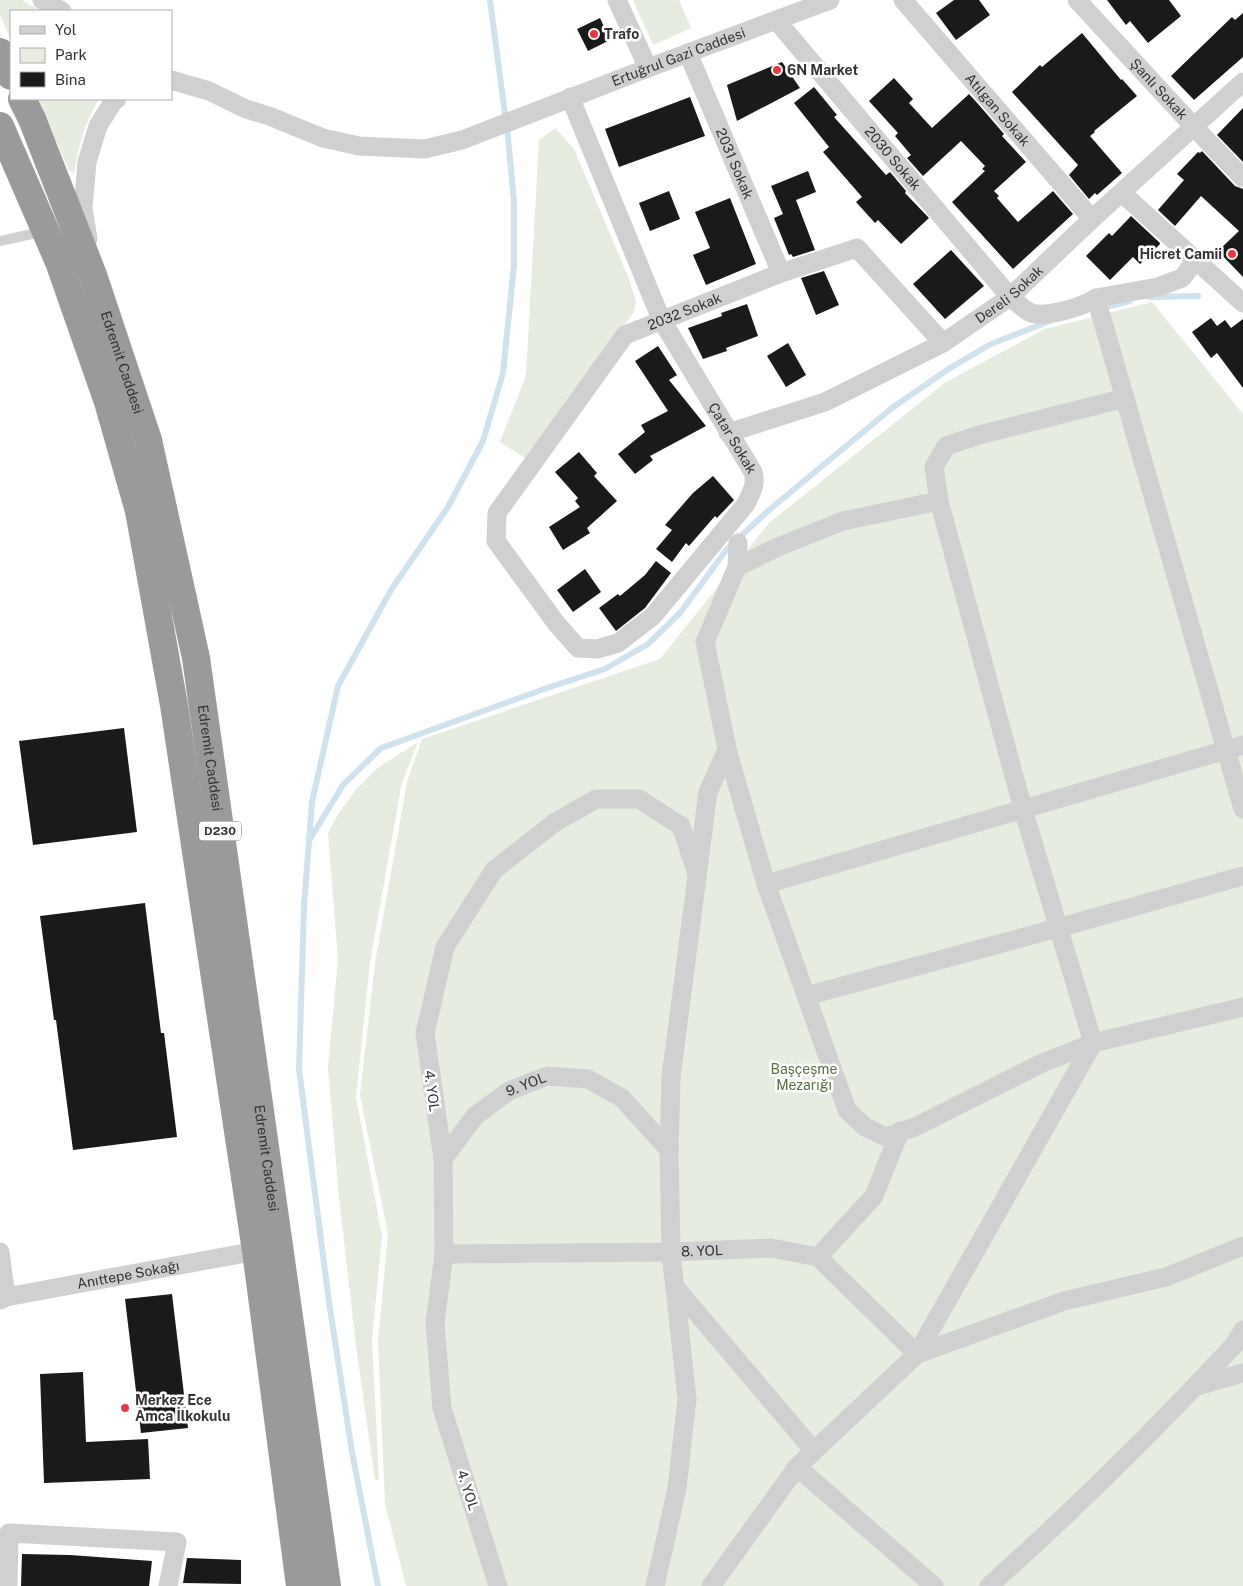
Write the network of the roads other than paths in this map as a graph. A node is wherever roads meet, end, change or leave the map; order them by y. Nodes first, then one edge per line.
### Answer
1 (42, 0) edge
2 (616, 0) edge
3 (830, 0) edge
4 (903, 0) edge
5 (1077, 0) edge
6 (60, 10) edge
7 (776, 20) junction
8 (0, 52) edge
9 (688, 53) junction
10 (172, 66) edge
11 (648, 68) junction
12 (10, 74) edge
13 (172, 80) edge
14 (1243, 82) edge
15 (570, 97) junction
16 (22, 100) edge
17 (116, 100) edge
18 (269, 116) junction
19 (0, 126) edge
20 (1195, 128) junction
21 (1243, 178) edge
22 (1122, 193) junction
23 (1092, 219) junction
24 (46, 231) junction
25 (0, 241) edge
26 (1196, 260) junction
27 (781, 272) junction
28 (93, 275) junction
29 (1010, 297) junction
30 (1243, 303) edge
31 (1098, 305) junction
32 (661, 319) junction
33 (943, 343) junction
34 (1125, 398) junction
35 (728, 433) junction
36 (939, 501) junction
37 (496, 541) joint
38 (738, 543) dead end
39 (737, 567) junction
40 (1234, 747) edge
41 (727, 750) junction
42 (1023, 809) junction
43 (1243, 809) edge
44 (698, 874) junction
45 (1243, 876) edge
46 (766, 884) junction
47 (1058, 928) junction
48 (806, 996) junction
49 (1243, 1007) edge
50 (1094, 1043) junction
51 (900, 1132) junction
52 (669, 1150) junction
53 (442, 1159) junction
54 (1243, 1246) edge
55 (256, 1250) junction
56 (0, 1252) edge
57 (671, 1252) junction
58 (444, 1254) junction
59 (0, 1257) edge
60 (818, 1257) junction
61 (675, 1287) junction
62 (3, 1299) edge
63 (1243, 1330) edge
64 (917, 1354) junction
65 (1243, 1373) edge
66 (1196, 1386) junction
67 (814, 1451) junction
68 (797, 1467) junction
69 (8, 1586) edge
70 (168, 1586) edge
71 (300, 1586) edge
72 (327, 1586) edge
73 (498, 1586) edge
74 (655, 1586) edge
75 (711, 1586) edge
76 (934, 1586) edge
77 (989, 1586) edge

1 - 6 street
2 - 11 street
3 - 7 street, Ertuğrul Gazi Caddesi
4 - 23 street, Atılgan Sokak
5 - 20 street, Şanlı Sokak
7 - 9 street, Ertuğrul Gazi Caddesi
7 - 29 street, 2030 Sokak
8 - 12 highway
9 - 11 street, Ertuğrul Gazi Caddesi
9 - 27 street, 2031 Sokak
10 - 18 street
11 - 15 street, Ertuğrul Gazi Caddesi
13 - 18 street
14 - 20 street, Dereli Sokak
15 - 18 street, Ertuğrul Gazi Caddesi
15 - 32 street, Çatar Sokak
16 - 28 highway, Edremit Caddesi / D230
17 - 28 street
19 - 24 highway, Edremit Caddesi / D230
20 - 21 street, Şanlı Sokak
20 - 22 street, Dereli Sokak
22 - 23 street, Dereli Sokak
22 - 26 street
23 - 29 street, Dereli Sokak
24 - 25 lane
24 - 55 highway, Edremit Caddesi / D230
26 - 30 street
26 - 31 street, 2030 Sokak
27 - 32 street, 2032 Sokak
27 - 33 street, 2032 Sokak
28 - 72 highway, Edremit Caddesi / D230
29 - 31 street, 2030 Sokak
29 - 33 street, Dereli Sokak
31 - 34 street
32 - 35 street, Çatar Sokak
32 - 37 street, 2032 Sokak
33 - 35 street, Dereli Sokak
34 - 36 street
34 - 40 street
35 - 37 street, Çatar Sokak
36 - 39 street
36 - 42 street
38 - 39 street
39 - 41 street
40 - 42 street
40 - 43 street
41 - 44 street
41 - 46 street
42 - 46 street
42 - 47 street
44 - 52 street
44 - 53 street, 4. YOL
45 - 47 street
46 - 48 street
47 - 48 street
47 - 50 street
48 - 51 street
49 - 50 street
50 - 51 street
50 - 64 street
51 - 60 street
52 - 53 street, 9. YOL
52 - 57 street
53 - 58 street, 4. YOL
54 - 64 street
55 - 62 street, Anıttepe Sokağı
55 - 71 highway, Edremit Caddesi / D230
56 - 59 street
57 - 58 street, 8. YOL
57 - 60 street, 8. YOL
57 - 61 street
58 - 73 street, 4. YOL
59 - 62 street
60 - 64 street
61 - 67 street
61 - 74 street
63 - 66 street
64 - 67 street
65 - 66 street
66 - 77 street
67 - 68 street
68 - 75 street
68 - 76 street
69 - 70 street

